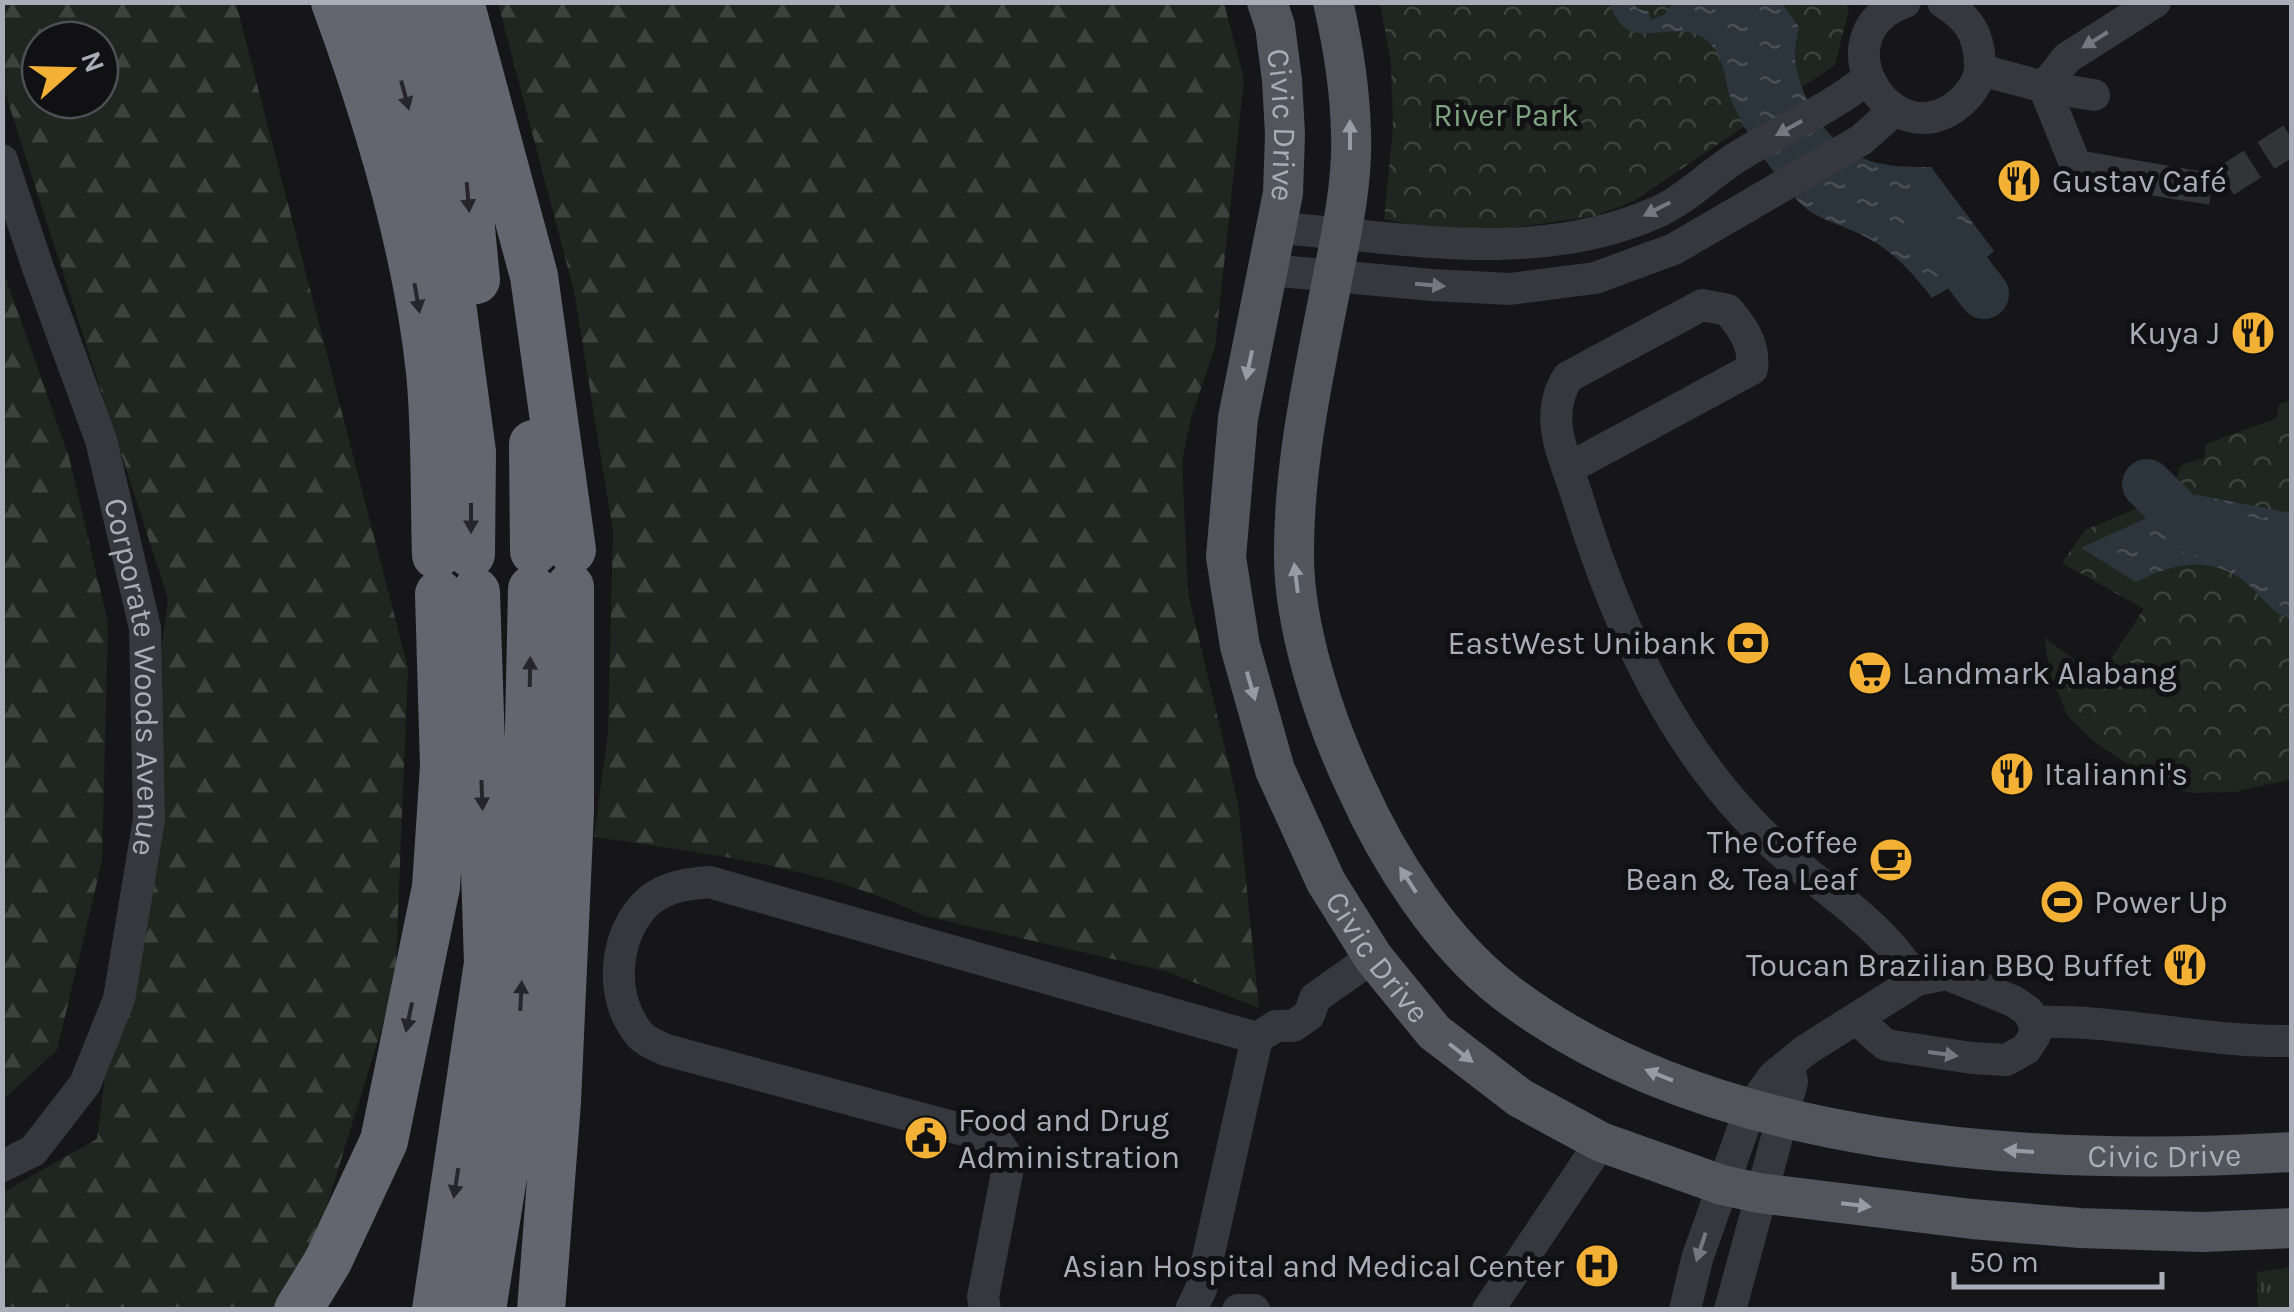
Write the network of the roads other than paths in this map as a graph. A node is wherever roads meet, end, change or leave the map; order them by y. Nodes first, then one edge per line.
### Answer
1 (335, 2) edge
2 (374, 2) edge
3 (412, 2) edge
4 (460, 2) edge
5 (1267, 2) edge
6 (1333, 2) edge
7 (1943, 2) edge
8 (2155, 2) edge
9 (1893, 4) edge
10 (1980, 70) junction
11 (1867, 79) junction
12 (2044, 87) junction
13 (2094, 94) dead end
14 (1895, 110) junction
15 (2, 160) edge
16 (2180, 184) tunnel mouth
17 (1278, 228) junction
18 (1342, 232) junction
19 (1269, 270) junction
20 (1333, 274) junction
21 (472, 452) junction
22 (1569, 468) junction
23 (455, 574) junction
24 (1372, 957) junction
25 (1917, 980) junction
26 (1856, 1019) junction
27 (2034, 1022) junction
28 (1266, 1032) junction
29 (2292, 1041) edge
30 (514, 1094) junction
31 (1765, 1114) junction
32 (1601, 1142) junction
33 (2292, 1152) edge
34 (2, 1166) edge
35 (1740, 1189) junction
36 (2292, 1228) edge
37 (298, 1310) edge
38 (436, 1310) edge
39 (482, 1310) edge
40 (541, 1310) edge
41 (985, 1310) edge
42 (1191, 1310) edge
43 (1238, 1310) edge
44 (1254, 1310) edge
45 (1488, 1310) edge
46 (1686, 1310) edge
47 (1730, 1310) edge

1 -> 23 highway
2 -> 21 highway
3 -> 21 highway
30 -> 4 highway
5 - 17 main road, Civic Drive
18 -> 6 main road, Civic Drive
7 - 10 street
8 -> 12 street
9 - 11 street
10 - 12 street
10 - 14 street
11 - 14 street
11 -> 18 street
12 - 13 street
12 - 16 street
20 -> 14 street
15 - 34 street, Corporate Woods Avenue
17 - 18 street
17 - 19 main road, Civic Drive
18 - 20 main road, Civic Drive
19 - 20 street
19 -> 24 main road, Civic Drive
31 -> 20 main road, Civic Drive
21 -> 23 highway
22 - 22 street
22 - 25 street
23 -> 30 highway
23 -> 37 highway
24 - 28 street
24 -> 32 main road, Civic Drive
25 - 26 street
25 - 27 street
26 -> 27 street
26 - 31 street
27 - 29 street
28 - 41 street
28 - 42 street
30 -> 38 highway
30 - 39 highway
30 - 40 highway
33 -> 31 main road, Civic Drive
31 - 35 street
32 - 35 main road, Civic Drive
32 - 45 street
35 -> 36 main road, Civic Drive
35 -> 46 street
35 - 47 street
43 - 44 street

